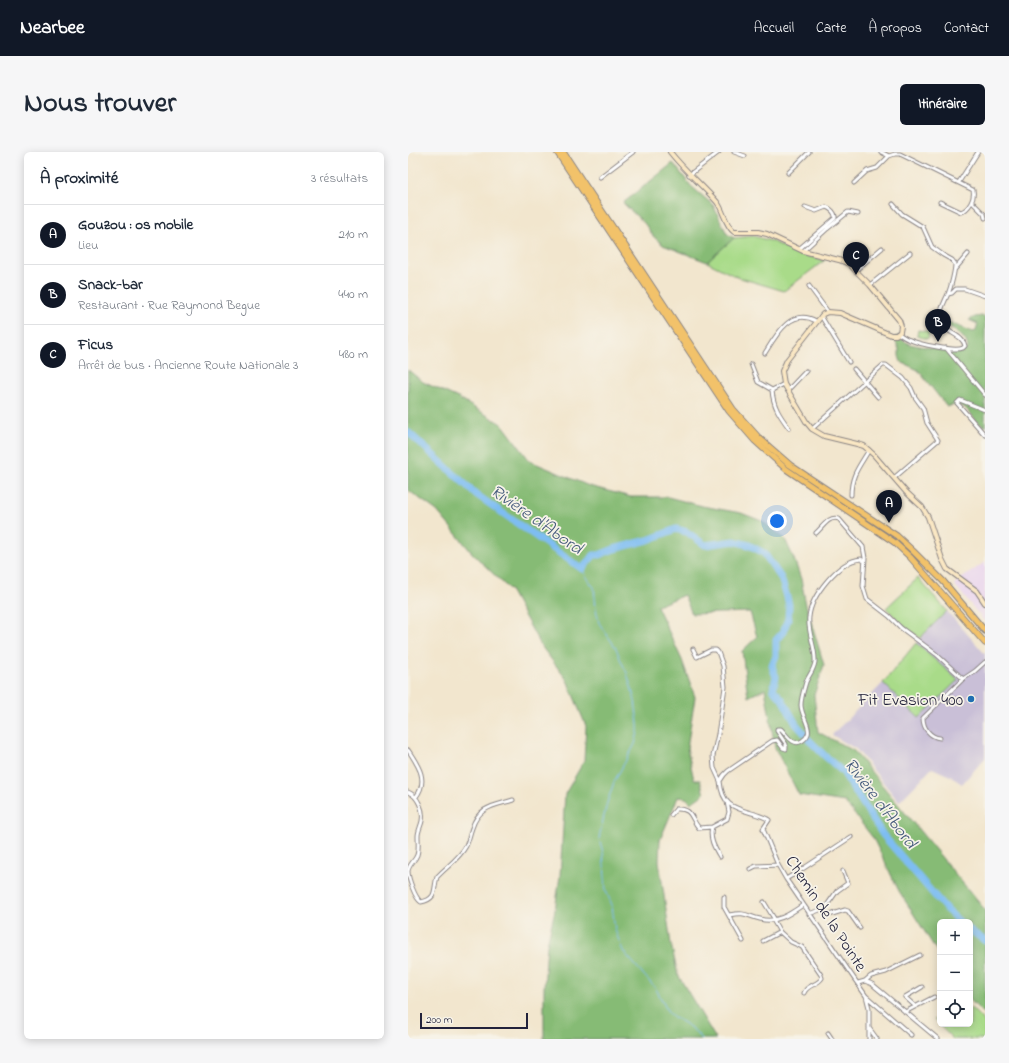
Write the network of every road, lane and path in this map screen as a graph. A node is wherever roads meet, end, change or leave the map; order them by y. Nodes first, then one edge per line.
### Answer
1 (557, 152) edge
2 (563, 152) edge
3 (634, 152) edge
4 (670, 152) edge
5 (718, 152) edge
6 (734, 152) edge
7 (809, 152) edge
8 (881, 152) edge
9 (978, 152) edge
10 (745, 156) dead end
11 (889, 156) junction
12 (788, 173) dead end
13 (690, 175) junction
14 (600, 177) dead end
15 (958, 182) junction
16 (854, 183) dead end
17 (940, 202) dead end
18 (972, 202) junction
19 (893, 204) dead end
20 (805, 208) dead end
21 (858, 214) dead end
22 (985, 218) edge
23 (882, 248) dead end
24 (801, 250) junction
25 (910, 253) dead end
26 (968, 254) dead end
27 (856, 270) junction
28 (954, 271) junction
29 (870, 285) junction
30 (809, 286) dead end
31 (948, 294) junction
32 (985, 296) edge
33 (828, 312) junction
34 (821, 316) junction
35 (816, 321) junction
36 (899, 334) junction
37 (946, 348) junction
38 (765, 353) dead end
39 (849, 362) dead end
40 (751, 364) dead end
41 (854, 369) dead end
42 (806, 371) dead end
43 (865, 381) junction
44 (784, 384) junction
45 (772, 390) junction
46 (788, 390) junction
47 (985, 395) edge
48 (878, 397) dead end
49 (985, 410) edge
50 (789, 428) dead end
51 (812, 429) junction
52 (985, 435) edge
53 (869, 450) junction
54 (894, 478) junction
55 (852, 495) dead end
56 (816, 533) dead end
57 (864, 561) junction
58 (943, 581) junction
59 (985, 603) edge
60 (985, 626) edge
61 (985, 631) edge
62 (985, 643) edge
63 (693, 650) dead end
64 (985, 662) edge
65 (963, 679) junction
66 (940, 738) dead end
67 (408, 750) edge
68 (720, 781) junction
69 (408, 792) edge
70 (416, 797) junction
71 (513, 800) dead end
72 (726, 800) junction
73 (670, 815) dead end
74 (712, 827) junction
75 (851, 837) dead end
76 (720, 857) dead end
77 (778, 865) junction
78 (750, 869) dead end
79 (844, 871) dead end
80 (786, 879) junction
81 (724, 897) dead end
82 (764, 902) dead end
83 (803, 905) junction
84 (823, 910) junction
85 (809, 914) junction
86 (729, 915) junction
87 (774, 920) junction
88 (860, 928) dead end
89 (780, 932) junction
90 (743, 941) dead end
91 (763, 941) dead end
92 (920, 955) dead end
93 (864, 981) junction
94 (858, 983) junction
95 (922, 987) dead end
96 (804, 993) dead end
97 (866, 996) junction
98 (934, 996) dead end
99 (915, 1006) junction
100 (905, 1012) junction
101 (869, 1028) junction
102 (828, 1033) dead end
103 (910, 1035) dead end
104 (832, 1039) edge
105 (870, 1039) edge
106 (878, 1039) edge
107 (938, 1039) edge

1 - 62 highway
2 - 58 highway
3 - 14 street
4 - 13 main road
5 - 13 street
6 - 10 street
7 - 12 street
8 - 11 street
9 - 15 street
11 - 15 street
11 - 16 street
13 - 24 main road
15 - 18 street
17 - 18 street
18 - 22 street
19 - 28 street
20 - 24 street
21 - 24 street
23 - 27 street
24 - 27 main road
25 - 29 street
26 - 28 street
27 - 29 main road
28 - 31 street
29 - 36 main road
30 - 33 street
31 - 32 street
31 - 37 street
33 - 34 main road
33 - 36 main road
34 - 35 main road
34 - 39 street
35 - 38 street
35 - 44 main road
36 - 37 street
37 - 47 street
40 - 45 street
41 - 43 street
42 - 46 street
43 - 48 street
43 - 51 street
43 - 54 street
44 - 45 street
44 - 46 main road
45 - 50 street
46 - 51 main road
49 - 52 street
51 - 53 main road
53 - 54 main road
53 - 55 street
54 - 59 main road
56 - 57 street
57 - 65 street
57 - 68 street
58 - 60 highway
58 - 61 highway
63 - 68 street
64 - 65 street
65 - 66 street
67 - 70 street
68 - 72 street
69 - 70 street
70 - 71 street
72 - 74 street
72 - 77 street, Chemin de la Pointe
73 - 74 street
74 - 76 street
75 - 80 street
77 - 78 street
77 - 80 street, Chemin de la Pointe
79 - 84 street
80 - 83 street, Chemin de la Pointe
81 - 86 street
82 - 87 street
83 - 85 street, Chemin de la Pointe
83 - 87 street
84 - 85 street
84 - 88 street
85 - 94 street, Chemin de la Pointe
86 - 87 street
86 - 90 street
87 - 89 street
89 - 91 street
89 - 96 street
92 - 93 street
93 - 94 street
93 - 100 street
94 - 97 street, Chemin de la Pointe
95 - 99 street
97 - 101 street, Chemin de la Pointe
97 - 103 street
98 - 99 street
99 - 100 street
100 - 107 street
101 - 105 street, Chemin de la Pointe
101 - 106 street
102 - 104 street

